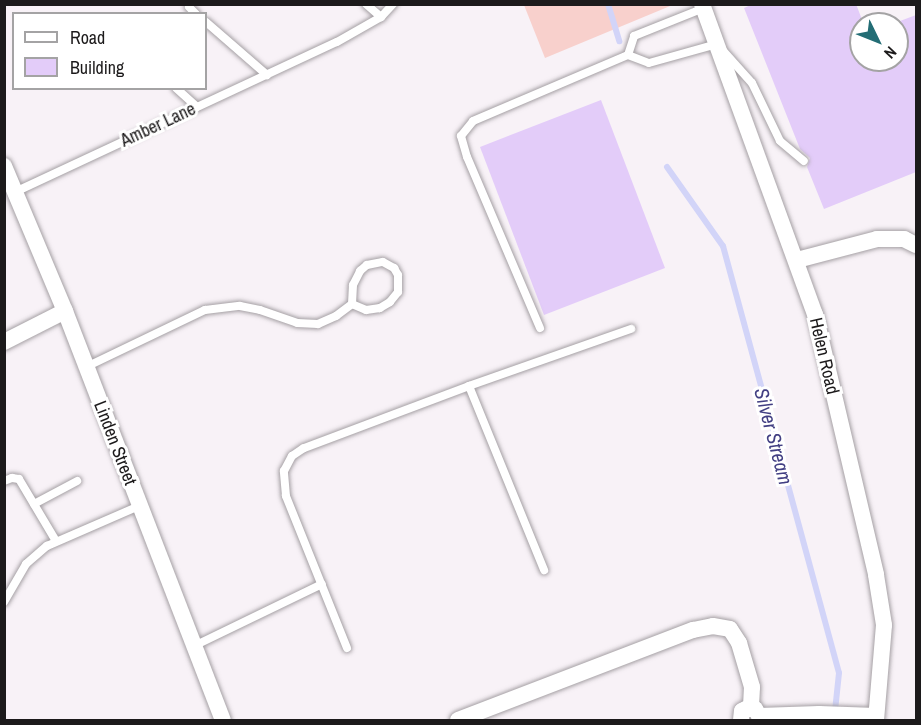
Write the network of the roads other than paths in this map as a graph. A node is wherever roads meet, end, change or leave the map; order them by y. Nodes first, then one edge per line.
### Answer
1 (366, 4) edge
2 (393, 4) edge
3 (703, 6) edge
4 (189, 7) dead end
5 (194, 12) edge
6 (381, 17) junction
7 (207, 23) edge
8 (717, 45) junction
9 (628, 55) junction
10 (267, 75) junction
11 (178, 90) edge
12 (197, 107) junction
13 (804, 161) dead end
14 (4, 166) edge
15 (15, 192) junction
16 (916, 245) edge
17 (797, 260) junction
18 (352, 304) junction
19 (65, 311) junction
20 (540, 328) dead end
21 (631, 329) dead end
22 (4, 342) edge
23 (86, 367) junction
24 (469, 386) junction
25 (77, 481) dead end
26 (4, 482) edge
27 (34, 504) junction
28 (139, 506) junction
29 (56, 541) junction
30 (544, 570) dead end
31 (321, 584) junction
32 (4, 602) edge
33 (194, 646) junction
34 (347, 648) dead end
35 (752, 716) edge
36 (876, 718) edge
37 (224, 720) edge
38 (458, 720) edge

1 - 6 lane
2 - 6 lane, Amber Lane
3 - 8 street, Helen Road
3 - 9 lane
4 - 5 lane
6 - 10 lane, Amber Lane
7 - 10 lane
8 - 9 lane
8 - 13 lane
8 - 17 street, Helen Road
9 - 20 lane
10 - 12 lane, Amber Lane
11 - 12 lane
12 - 15 lane, Amber Lane
14 - 15 street, Linden Street
15 - 19 street, Linden Street
16 - 17 street
17 - 36 street, Helen Road
18 - 18 lane
18 - 23 lane
19 - 22 street
19 - 23 street, Linden Street
21 - 24 lane
23 - 28 street, Linden Street
24 - 30 lane
24 - 31 lane
25 - 27 lane
26 - 27 lane
27 - 29 lane
28 - 29 lane
28 - 33 street, Linden Street
29 - 32 lane
31 - 33 lane
31 - 34 lane
33 - 37 street, Linden Street
35 - 36 street
35 - 38 street

